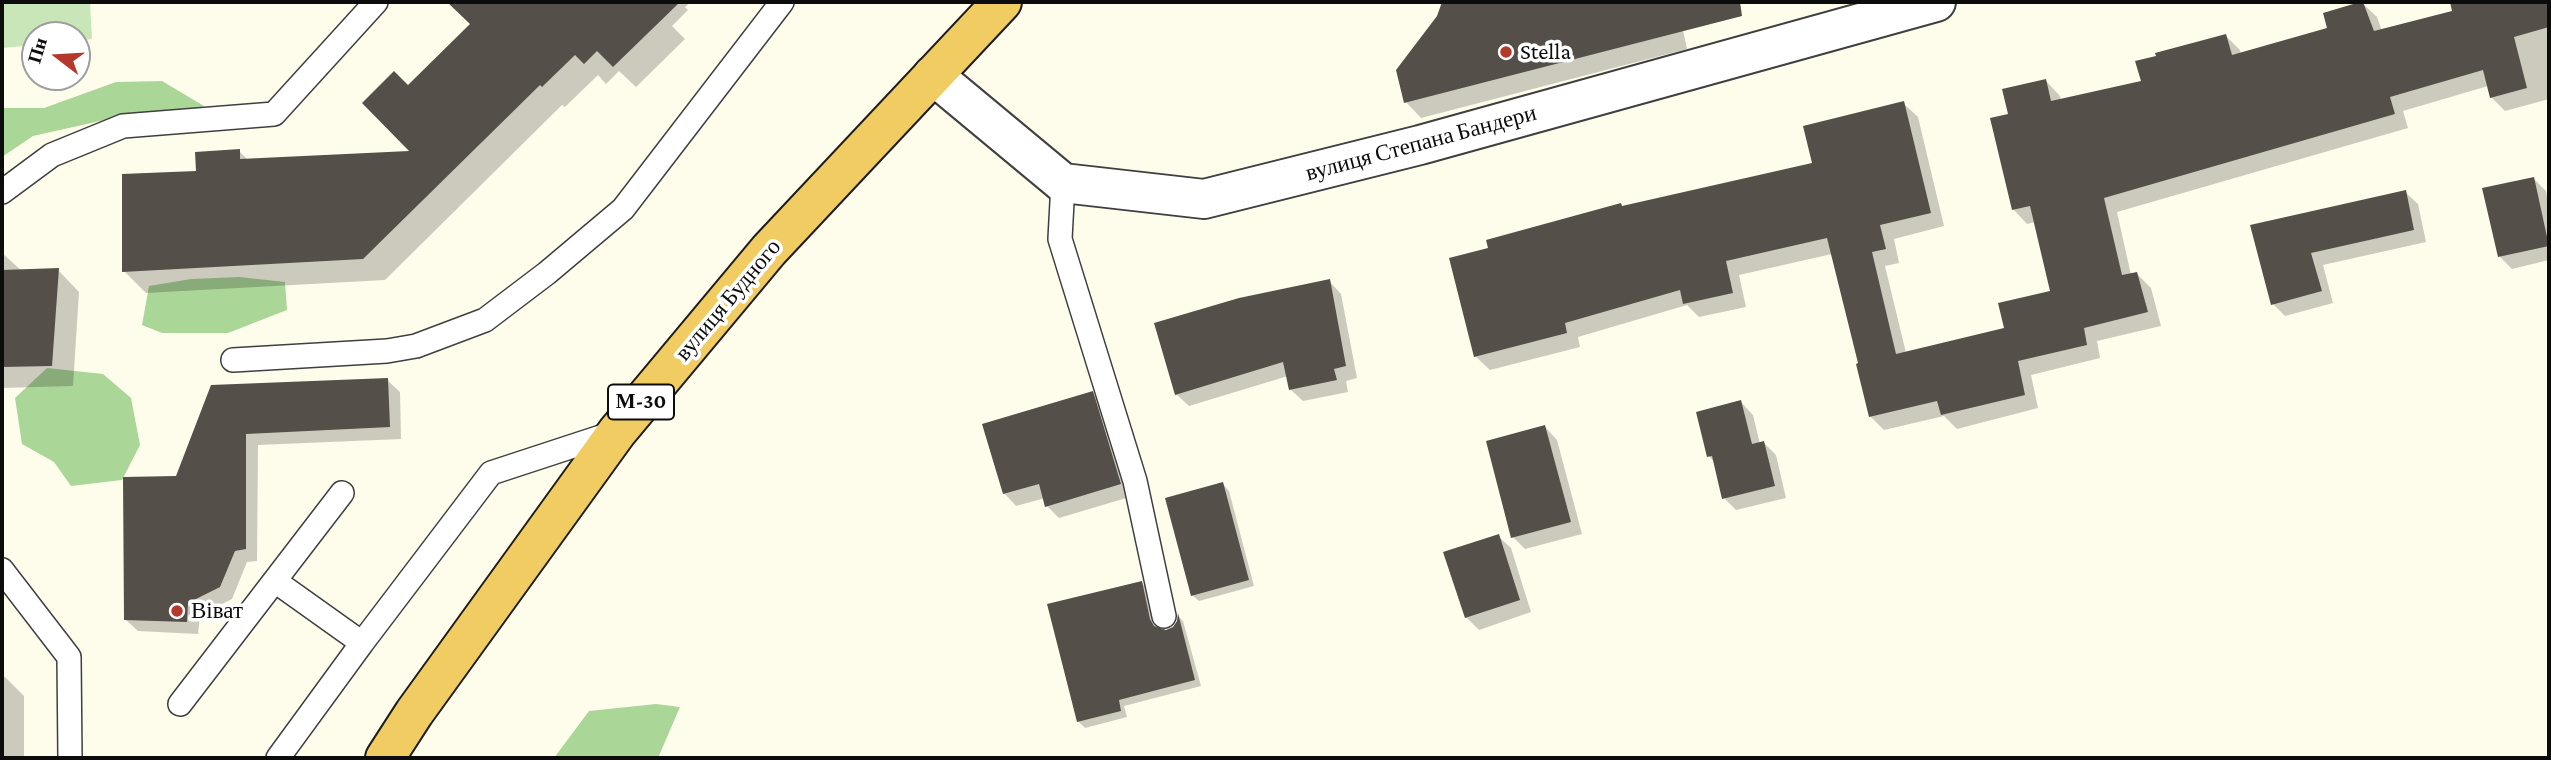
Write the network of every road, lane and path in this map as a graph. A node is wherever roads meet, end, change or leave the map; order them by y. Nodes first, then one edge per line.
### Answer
1 (376, 2) edge
2 (782, 2) edge
3 (1936, 2) edge
4 (986, 7) edge
5 (933, 75) junction
6 (1063, 183) junction
7 (2, 192) edge
8 (233, 360) dead end
9 (617, 432) junction
10 (342, 494) dead end
11 (2, 570) edge
12 (275, 581) junction
13 (1164, 616) dead end
14 (362, 643) junction
15 (180, 704) dead end
16 (70, 758) edge
17 (278, 758) edge
18 (385, 758) edge

1 - 7 lane
2 - 8 lane
3 - 6 street, вулиця Степана Бандери
4 - 5 highway, вулиця Будного / М-30
5 - 6 street
5 - 9 highway, вулиця Будного / М-30
6 - 13 lane
9 - 14 lane
9 - 18 highway, вулиця Будного / М-30
10 - 12 lane
11 - 16 lane
12 - 14 lane
12 - 15 lane
14 - 17 lane

